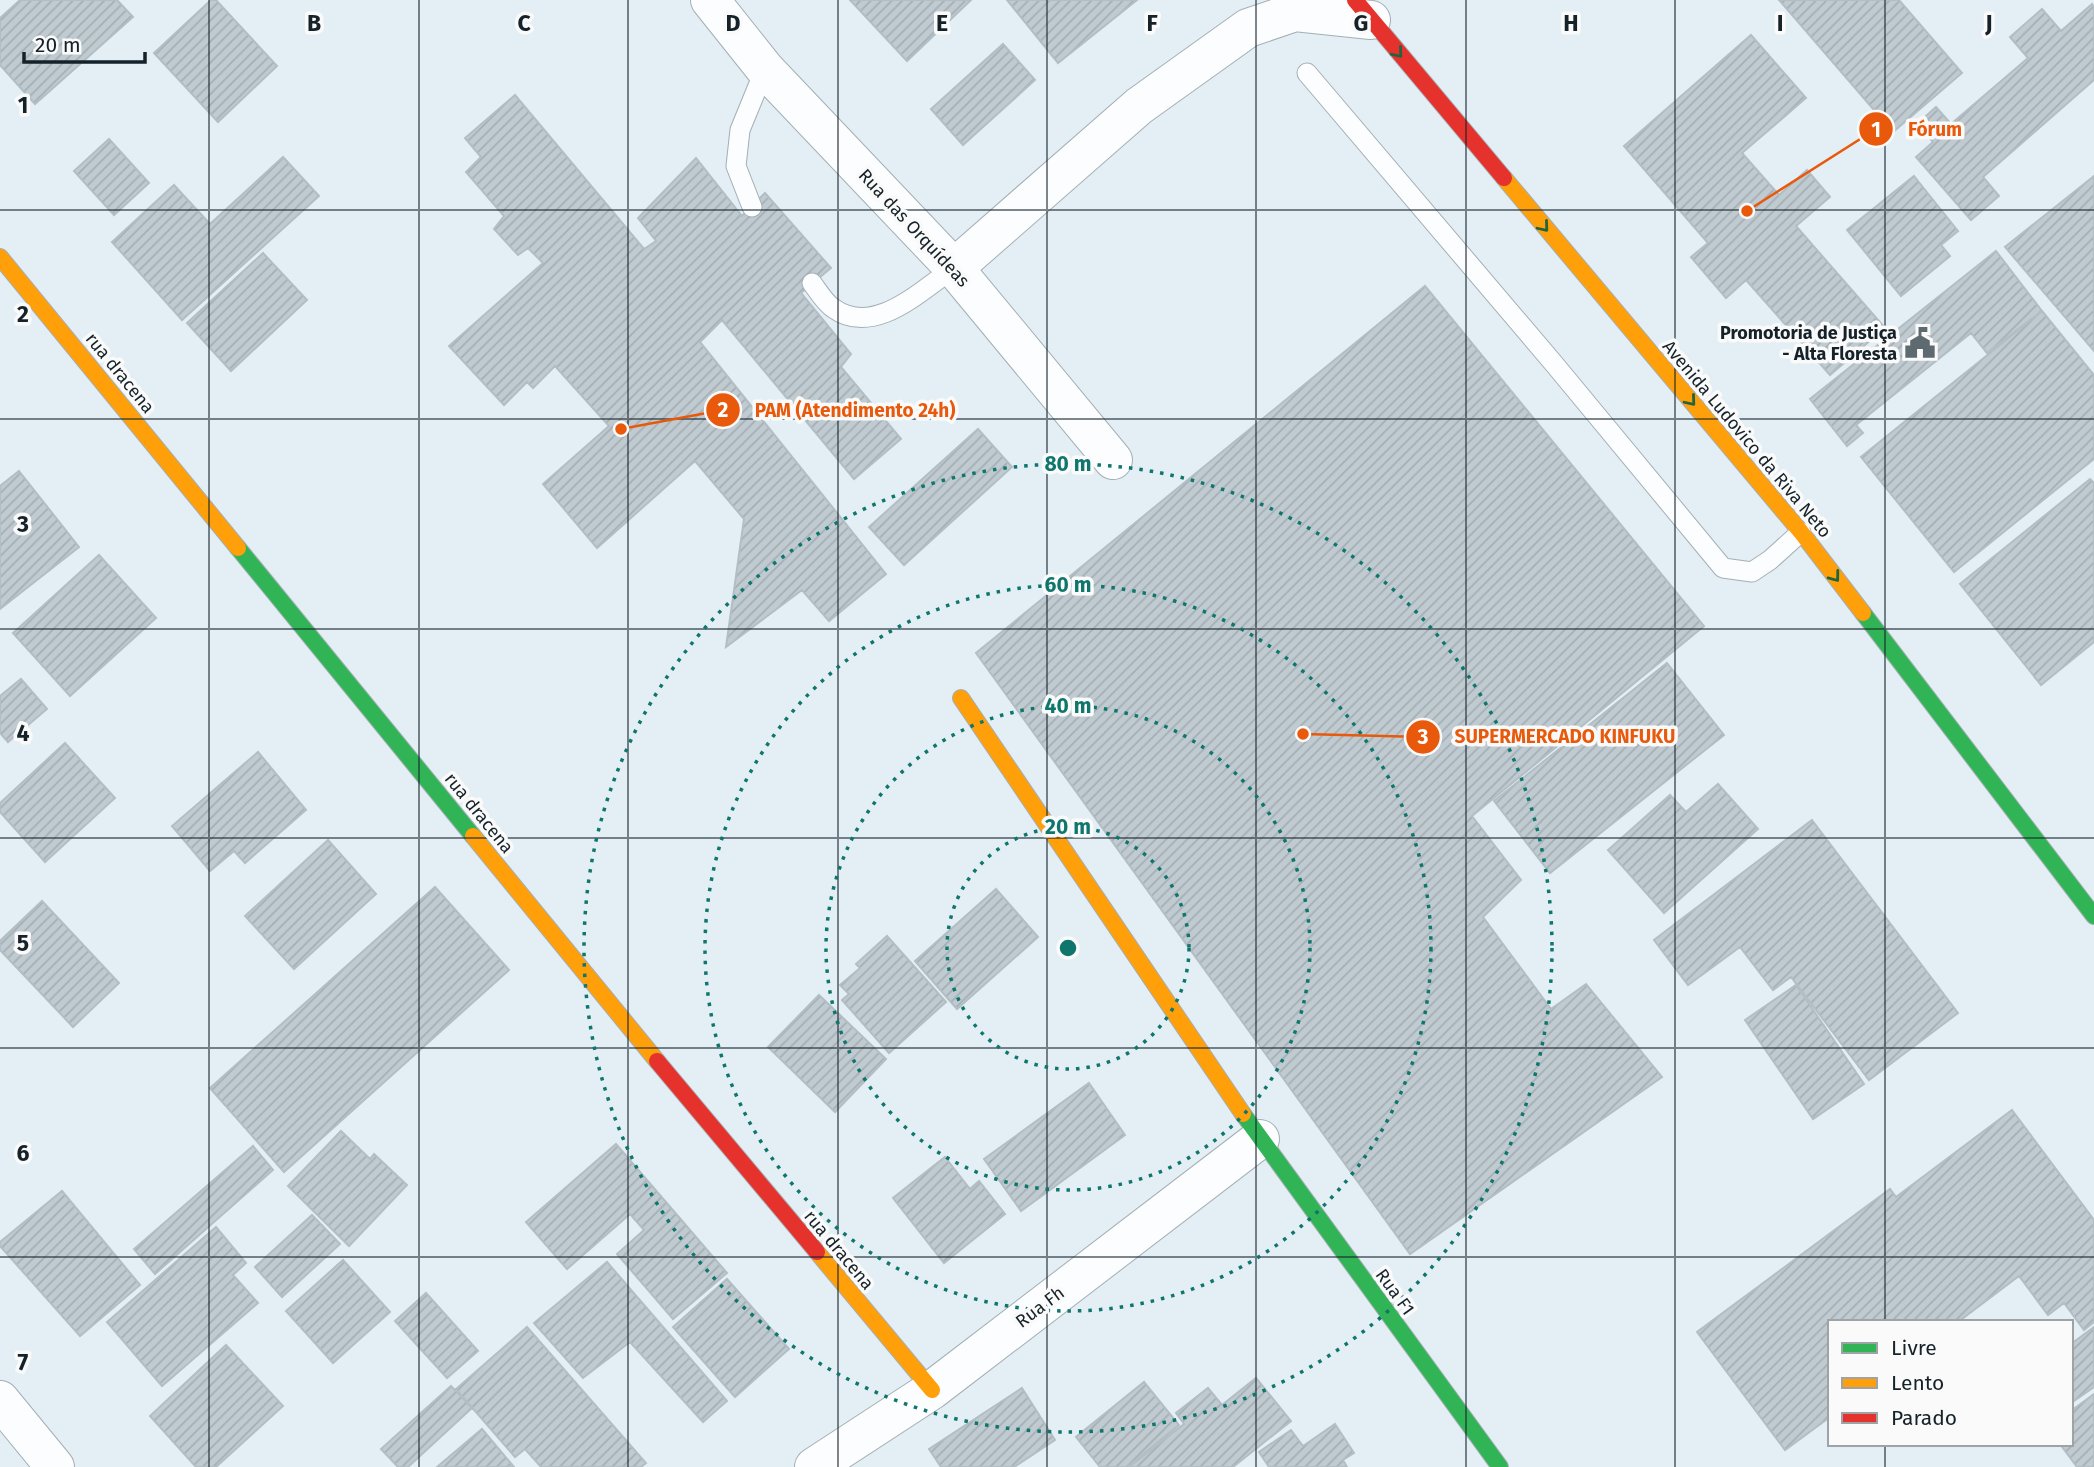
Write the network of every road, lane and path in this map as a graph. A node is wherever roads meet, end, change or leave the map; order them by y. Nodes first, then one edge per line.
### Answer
1 (710, 0) edge
2 (1363, 10) edge
3 (765, 69) junction
4 (1307, 73) dead end
5 (752, 207) dead end
6 (0, 257) edge
7 (954, 268) junction
8 (812, 283) dead end
9 (1113, 460) dead end
10 (1801, 532) junction
11 (961, 698) dead end
12 (2094, 916) edge
13 (1259, 1139) junction
14 (932, 1390) junction
15 (0, 1400) edge
16 (55, 1467) edge
17 (814, 1467) edge
18 (1500, 1467) edge

1 - 3 street, Rua das Orquídeas
2 - 7 street
2 -> 10 street, Avenida Ludovico da Riva Neto
3 - 5 lane
3 - 7 street, Rua das Orquídeas
4 - 10 lane
6 - 14 street, rua dracena
7 - 8 lane
7 - 9 street, Rua das Orquídeas
10 -> 12 street, Avenida Ludovico da Riva Neto
11 - 13 street, Rua F1
13 - 14 street, Rua Fh
13 - 18 street, Rua F1
14 - 17 street, Rua Fh
15 - 16 street

